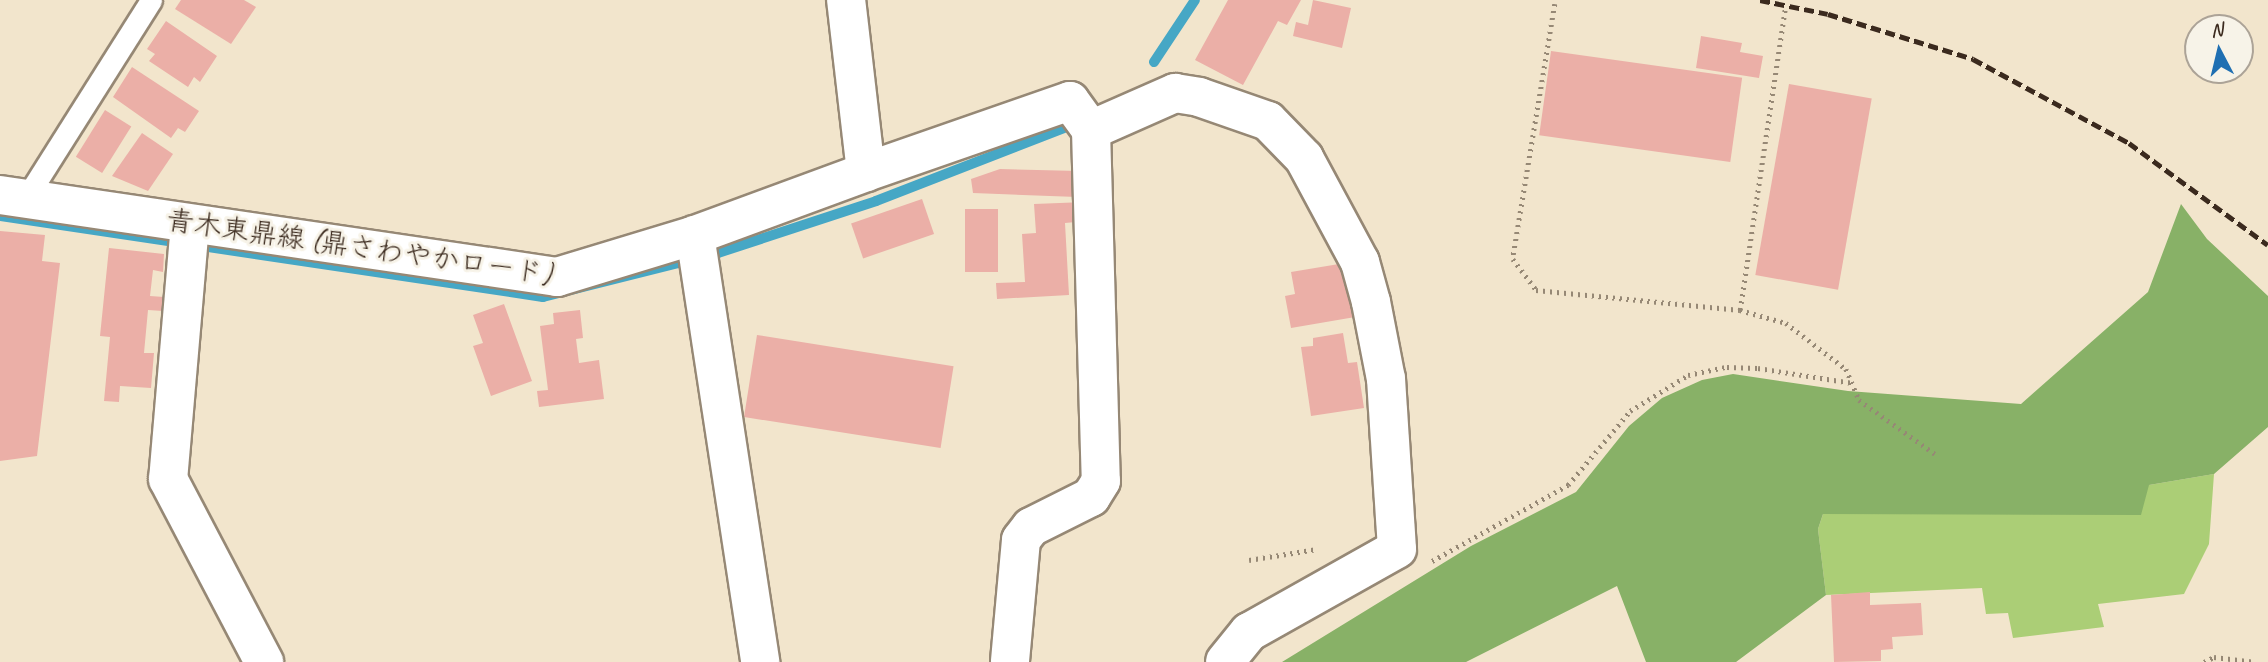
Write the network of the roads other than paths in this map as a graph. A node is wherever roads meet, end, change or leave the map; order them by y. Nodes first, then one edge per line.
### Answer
1 (152, 0) edge
2 (846, 0) edge
3 (1091, 130) junction
4 (866, 172) junction
5 (13, 197) edge
6 (189, 241) junction
7 (698, 253) junction
8 (264, 662) edge
9 (760, 662) edge
10 (1010, 662) edge
11 (1226, 662) edge

1 - 5 lane
2 - 4 street
3 - 4 street, 青木東鼎線 (鼎さわやかロード)
3 - 10 street
3 - 11 street
4 - 7 street, 青木東鼎線 (鼎さわやかロード)
5 - 6 street, 青木東鼎線 (鼎さわやかロード)
6 - 7 street, 青木東鼎線 (鼎さわやかロード)
6 - 8 street
7 - 9 street

